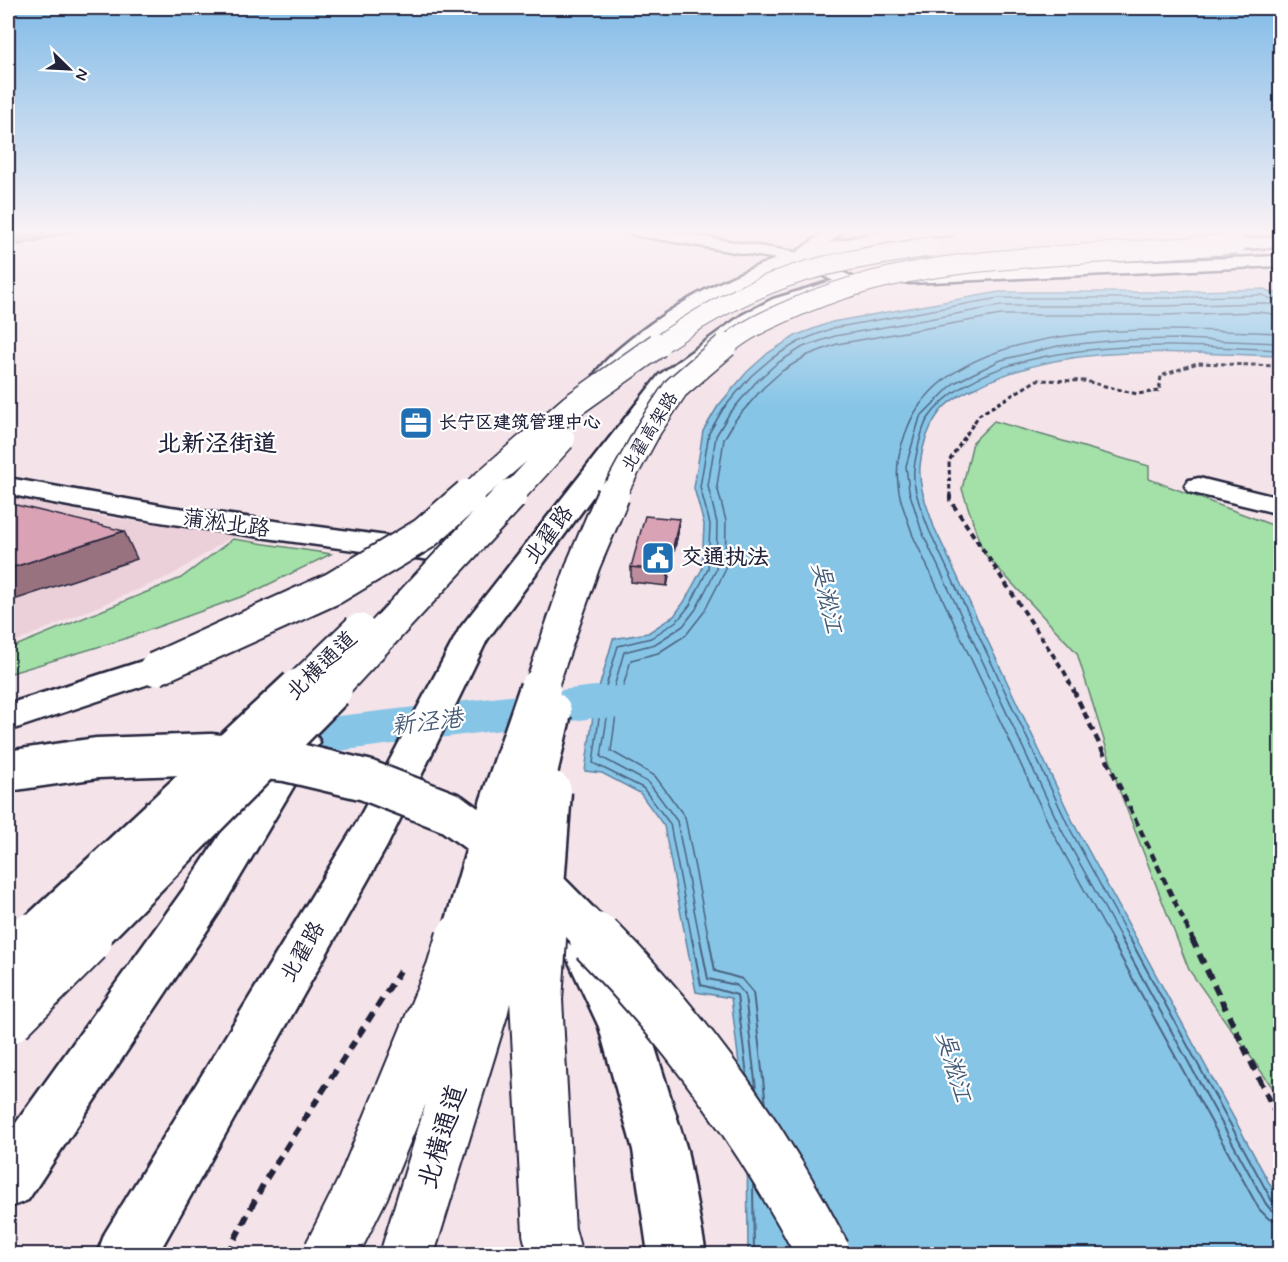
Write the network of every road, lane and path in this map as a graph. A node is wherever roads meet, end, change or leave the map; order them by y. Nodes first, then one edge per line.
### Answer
1 (722, 289) edge
2 (761, 289) edge
3 (826, 289) edge
4 (842, 289) edge
5 (630, 364) junction
6 (1281, 366) edge
7 (8, 486) edge
8 (1199, 486) dead end
9 (1281, 506) edge
10 (446, 552) junction
11 (584, 563) junction
12 (8, 718) edge
13 (8, 771) edge
14 (565, 908) junction
15 (8, 961) edge
16 (406, 962) dead end
17 (8, 1017) edge
18 (1281, 1122) edge
19 (8, 1180) edge
20 (126, 1254) edge
21 (227, 1254) edge
22 (330, 1254) edge
23 (407, 1254) edge
24 (555, 1254) edge
25 (677, 1254) edge
26 (824, 1254) edge

1 - 10 main road
2 - 5 main road, bridge
3 - 20 main road, 北翟路
4 - 11 main road, 北翟高架路, bridge
5 - 12 main road, bridge
5 - 15 main road, 北横通道, bridge
5 - 17 main road, bridge
6 - 18 path
7 - 10 main road, 蒲淞北路
8 - 9 main road
10 - 19 main road, bridge
11 - 22 main road, bridge
11 - 23 main road, 北横通道, bridge
11 - 24 main road, bridge
13 - 14 main road, bridge
14 - 25 main road
14 - 26 main road, bridge
16 - 21 path

